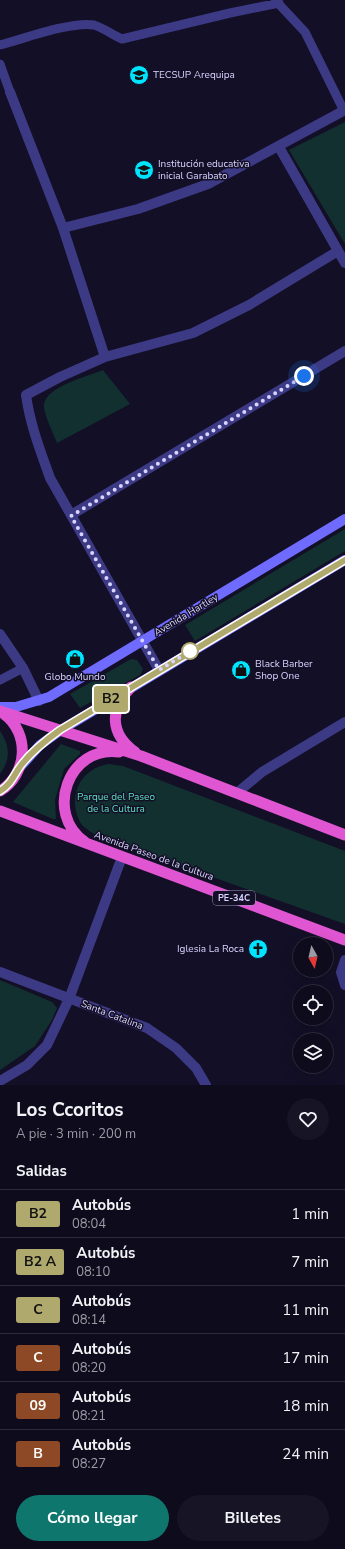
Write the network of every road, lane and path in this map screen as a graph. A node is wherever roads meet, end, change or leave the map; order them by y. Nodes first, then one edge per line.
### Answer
1 (277, 2) edge
2 (0, 45) edge
3 (0, 64) edge
4 (10, 92) joint
5 (345, 111) edge
6 (279, 147) junction
7 (63, 228) junction
8 (338, 251) junction
9 (345, 263) edge
10 (345, 351) edge
11 (105, 357) junction
12 (71, 516) junction
13 (345, 519) edge
14 (345, 560) edge
15 (0, 634) edge
16 (144, 641) junction
17 (23, 668) junction
18 (159, 670) junction
19 (0, 680) edge
20 (131, 688) junction
21 (38, 701) junction
22 (0, 707) edge
23 (0, 711) edge
24 (345, 722) edge
25 (60, 730) junction
26 (141, 756) junction
27 (21, 766) junction
28 (0, 791) edge
29 (238, 792) junction
30 (0, 811) edge
31 (345, 835) edge
32 (92, 847) junction
33 (122, 857) junction
34 (345, 940) edge
35 (345, 960) edge
36 (0, 972) edge
37 (345, 985) edge
38 (69, 998) junction
39 (0, 1081) edge
40 (206, 1085) edge

1 - 2 lane
1 - 5 lane
3 - 4 lane
4 - 7 street
5 - 6 street
6 - 7 street
6 - 8 street
7 - 11 street
8 - 9 street
8 - 11 street
10 - 12 street
11 - 12 street
12 - 16 street
13 - 16 main road, Avenida Hartley
14 - 18 main road
15 - 17 street
16 - 18 street
16 - 21 main road, Avenida Hartley
17 - 19 lane
17 - 21 street
18 - 20 main road
20 - 25 main road
20 - 26 highway
21 - 22 main road, Avenida Hartley
23 - 25 highway
23 - 27 highway
24 - 29 street
25 - 26 highway
25 - 27 main road
26 - 29 highway
26 - 32 highway
27 - 28 highway
29 - 31 highway
30 - 32 highway, Avenida Paseo de la Cultura / PE-34C
32 - 33 highway, Avenida Paseo de la Cultura / PE-34C
33 - 34 highway, Avenida Paseo de la Cultura / PE-34C
33 - 38 street
35 - 37 street
36 - 38 street, Santa Catalina
38 - 39 street
38 - 40 street, Santa Catalina

